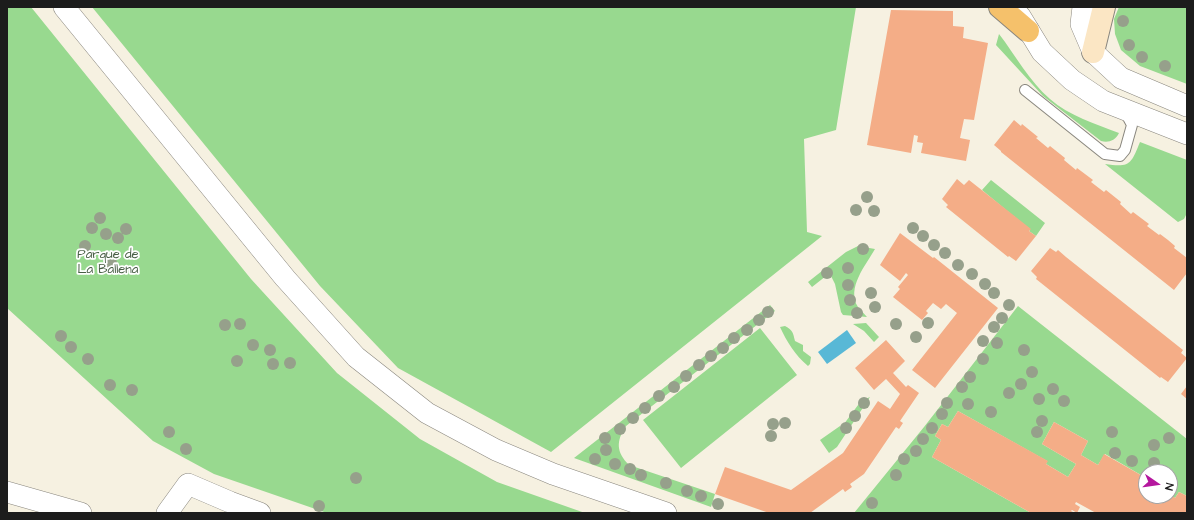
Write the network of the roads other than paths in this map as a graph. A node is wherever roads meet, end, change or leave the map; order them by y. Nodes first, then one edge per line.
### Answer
1 (64, 7) edge
2 (1000, 7) edge
3 (1014, 7) edge
4 (1083, 7) edge
5 (1104, 7) edge
6 (1028, 31) junction
7 (1093, 52) junction
8 (1025, 90) dead end
9 (1187, 106) edge
10 (1124, 110) junction
11 (1187, 134) edge
12 (7, 492) edge
13 (81, 513) edge
14 (167, 513) edge
15 (260, 513) edge
16 (666, 513) edge

1 - 16 street
2 - 6 highway
3 - 6 street
4 - 7 street
5 - 7 street
6 - 10 street
7 - 9 street
8 - 10 lane
10 - 11 street
12 - 13 street
14 - 15 street

